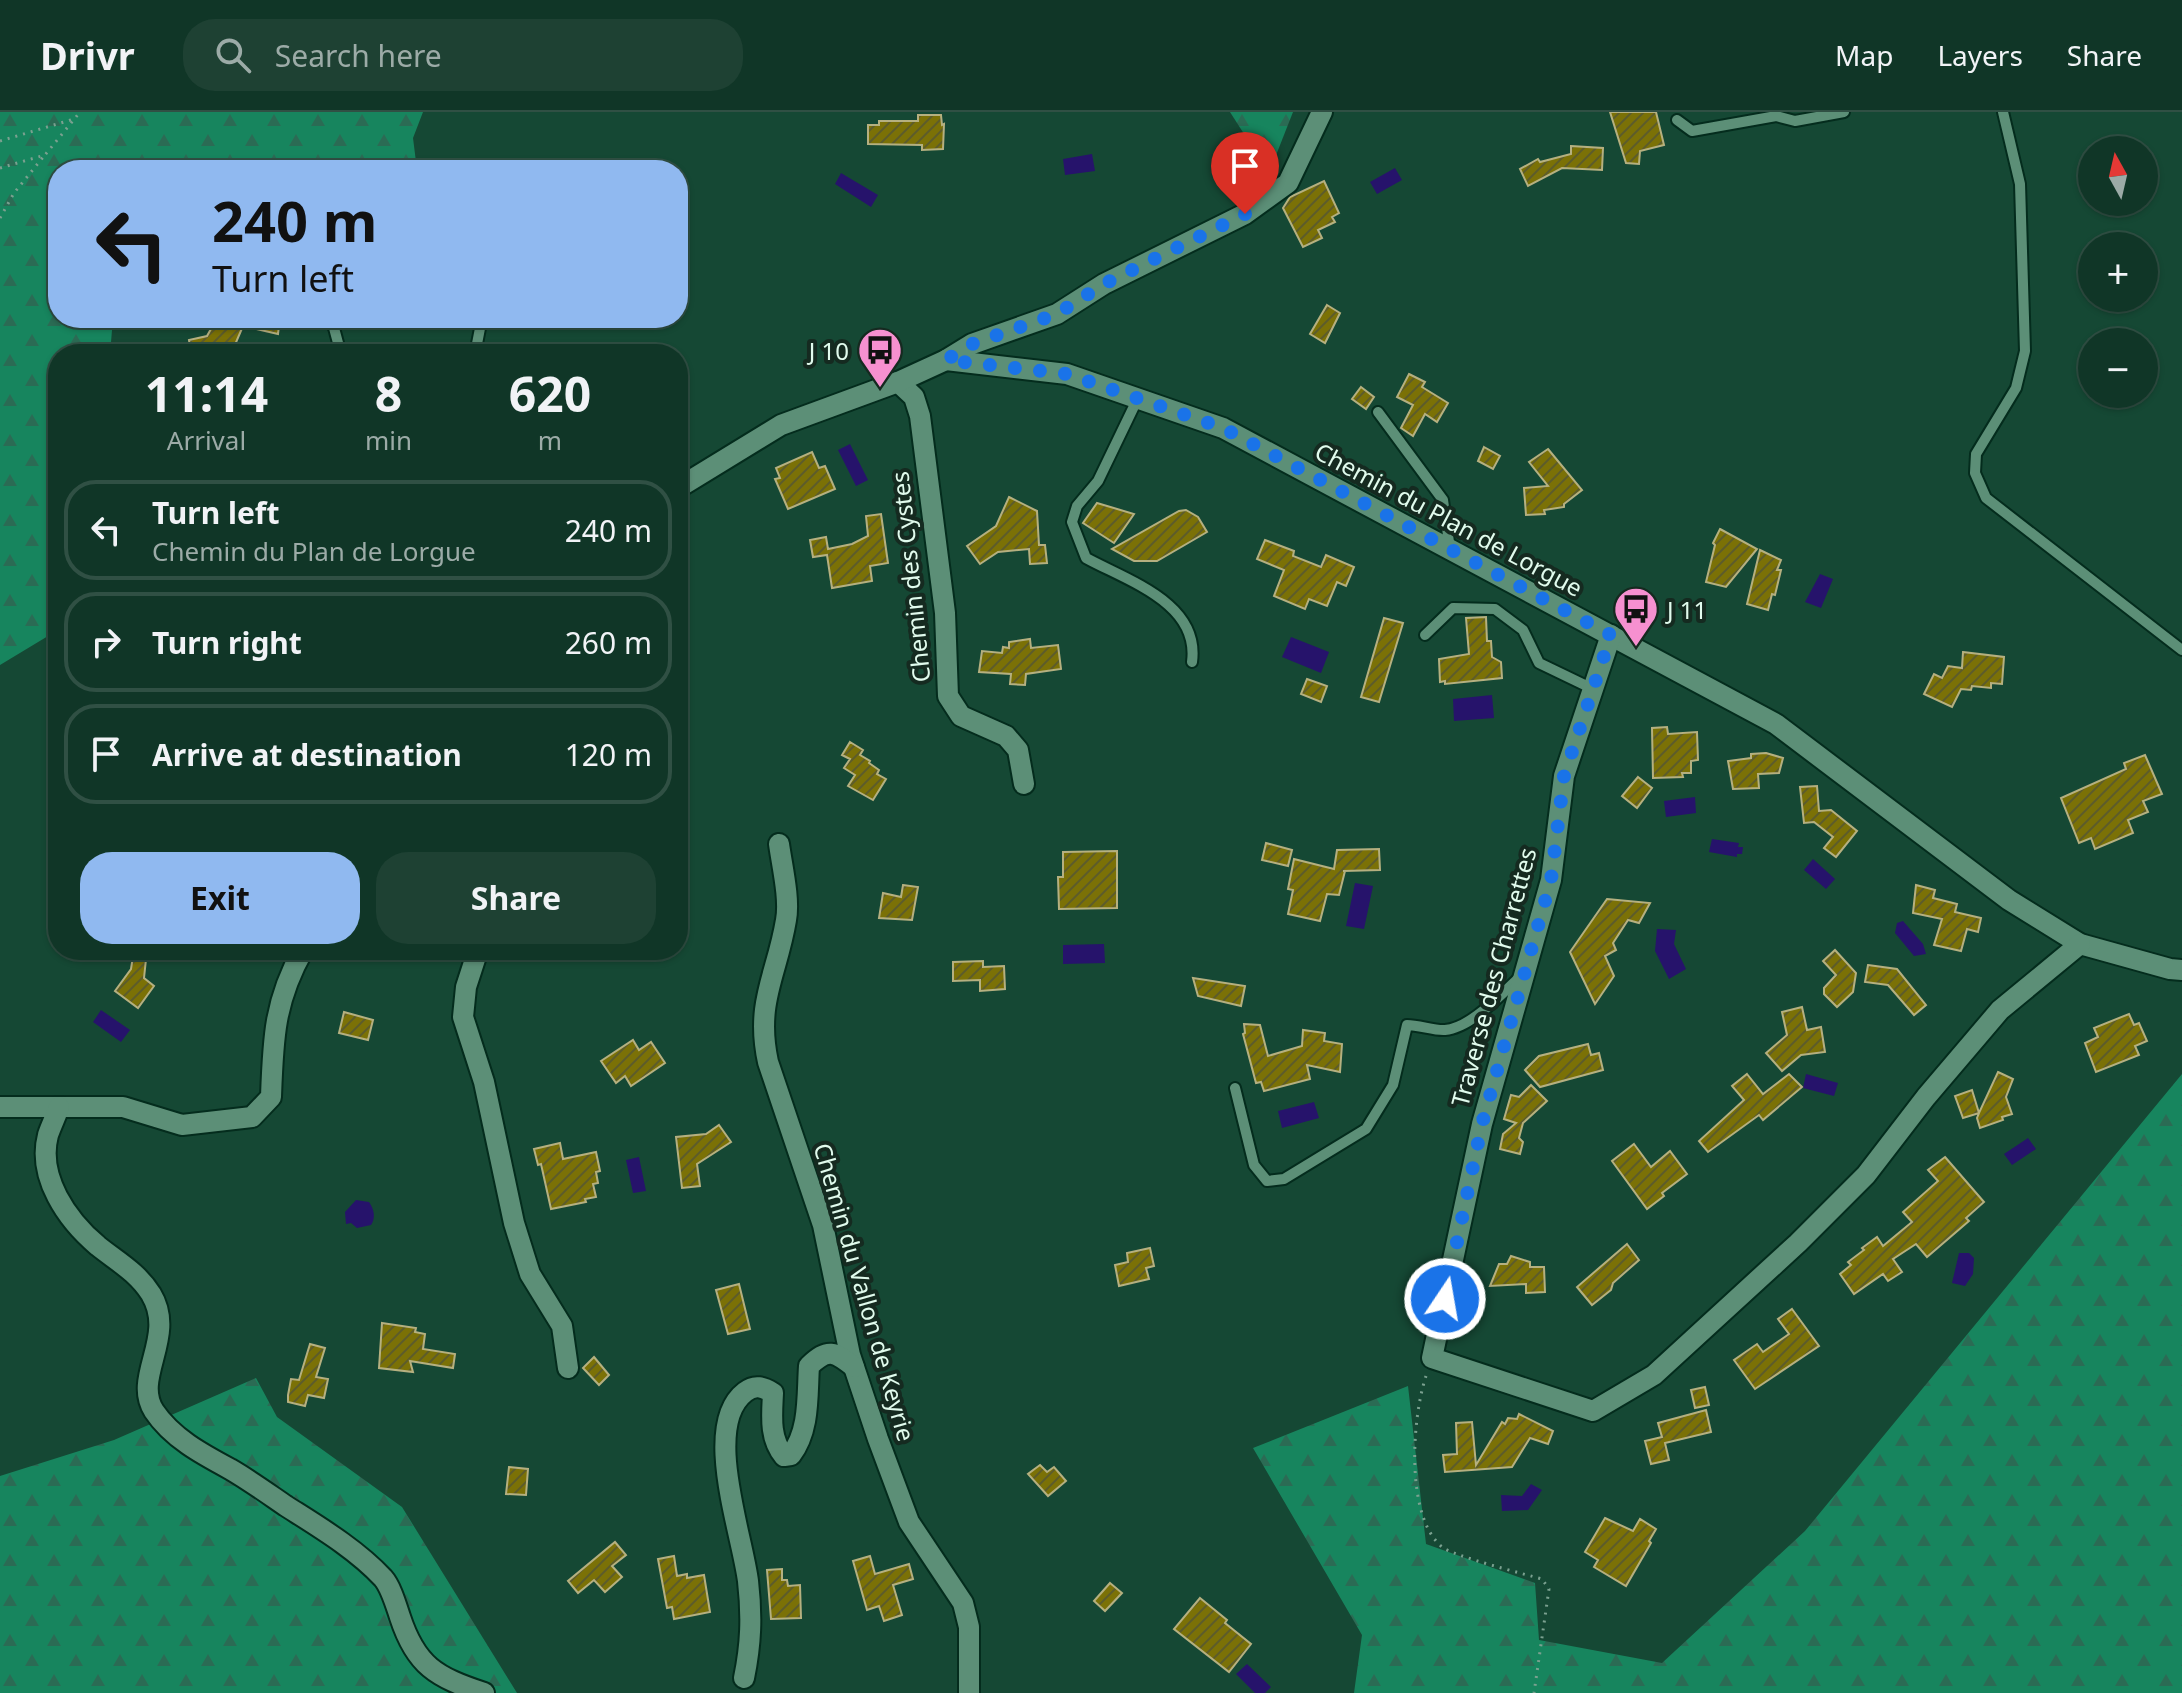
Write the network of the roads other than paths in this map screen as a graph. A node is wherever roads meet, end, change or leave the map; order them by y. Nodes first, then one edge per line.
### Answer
1 (1322, 112) edge
2 (1844, 112) edge
3 (2003, 112) edge
4 (1677, 120) dead end
5 (946, 360) junction
6 (898, 382) junction
7 (1138, 398) junction
8 (1378, 412) dead end
9 (688, 482) edge
10 (1450, 549) junction
11 (1425, 635) dead end
12 (1611, 635) junction
13 (2182, 650) edge
14 (1192, 662) dead end
15 (1593, 689) junction
16 (1024, 784) dead end
17 (779, 844) dead end
18 (2080, 944) junction
19 (297, 960) edge
20 (475, 960) edge
21 (2182, 970) edge
22 (1525, 973) junction
23 (1235, 1088) dead end
24 (0, 1107) edge
25 (59, 1107) junction
26 (854, 1367) junction
27 (568, 1368) dead end
28 (744, 1678) dead end
29 (484, 1693) edge
30 (969, 1693) edge

1 - 5 street
2 - 4 lane
3 - 13 lane
5 - 6 street
5 - 7 street, Chemin du Plan de Lorgue
6 - 9 street
6 - 16 street, Chemin des Cystes
7 - 10 street, Chemin du Plan de Lorgue
7 - 14 lane
8 - 10 lane
10 - 12 street, Chemin du Plan de Lorgue
11 - 15 lane
12 - 15 street, Traverse des Charrettes
12 - 18 street, Chemin du Plan de Lorgue
15 - 22 street, Traverse des Charrettes
17 - 26 street, Chemin du Vallon de Keyrie
18 - 21 street, Chemin du Plan de Lorgue
18 - 22 street, Traverse des Charrettes
19 - 25 street
20 - 27 street
22 - 23 lane
24 - 25 street
25 - 29 street
26 - 28 street
26 - 30 street, Chemin du Vallon de Keyrie

